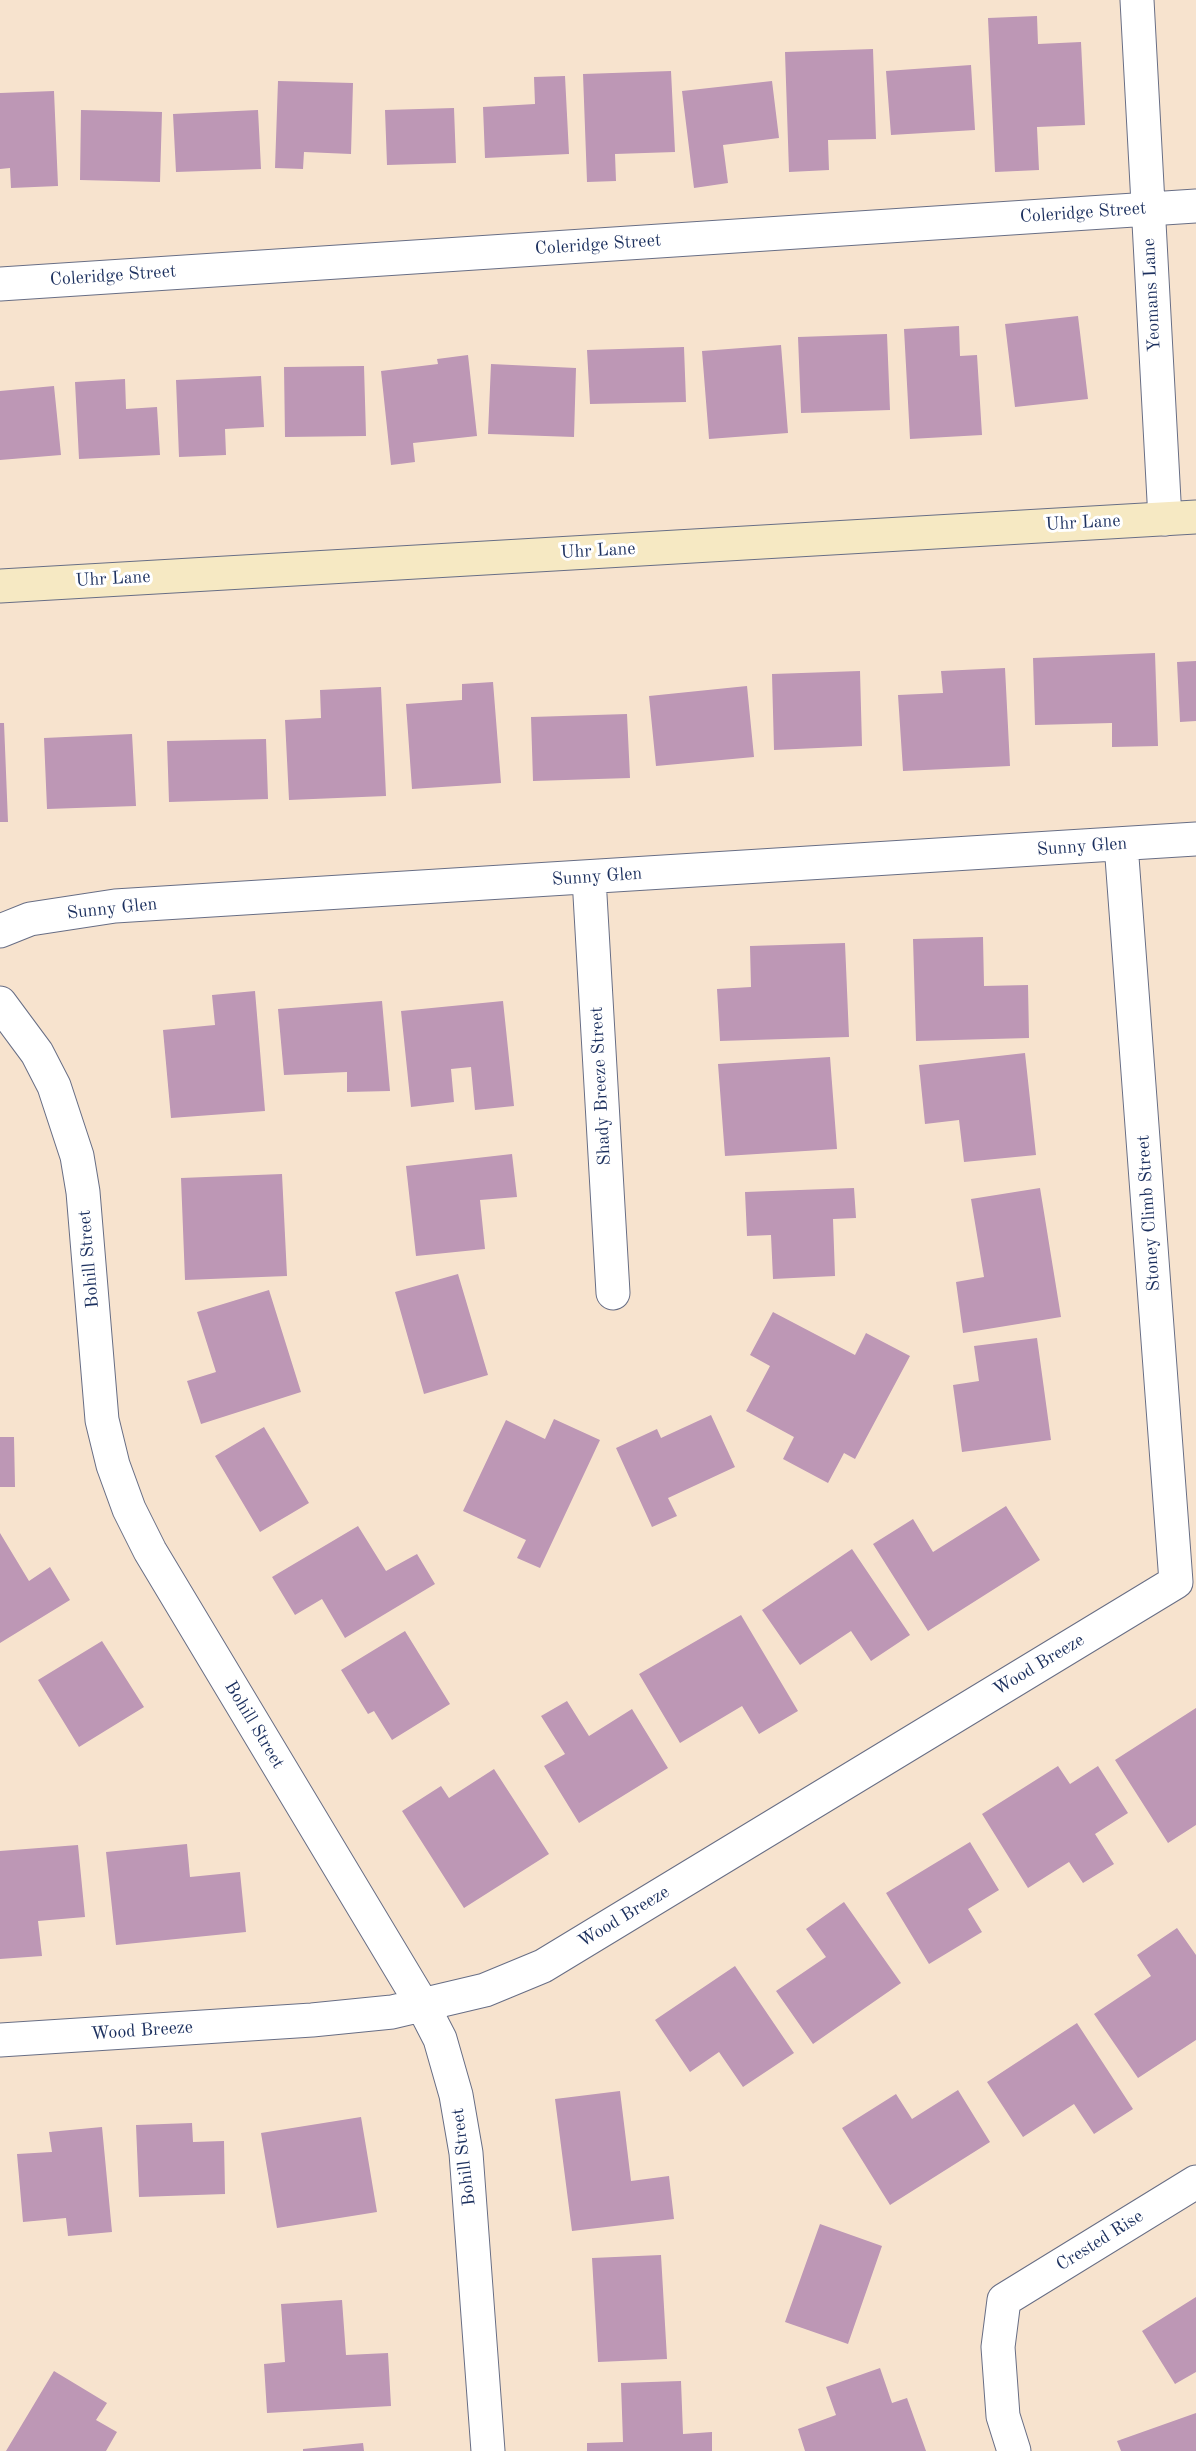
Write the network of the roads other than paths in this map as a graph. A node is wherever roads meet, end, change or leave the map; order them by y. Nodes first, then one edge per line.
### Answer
1 (1137, 0) edge
2 (1196, 206) edge
3 (1147, 209) junction
4 (0, 284) edge
5 (1180, 518) edge
6 (0, 586) edge
7 (1196, 839) edge
8 (1121, 844) junction
9 (589, 878) junction
10 (0, 931) edge
11 (0, 1002) edge
12 (613, 1293) dead end
13 (1176, 1582) joint
14 (423, 2006) junction
15 (0, 2040) edge
16 (1196, 2182) edge
17 (488, 2451) edge
18 (1014, 2451) edge

1 - 3 street, Yeomans Lane
2 - 3 street, Coleridge Street
3 - 4 street, Coleridge Street
3 - 5 street, Yeomans Lane
5 - 6 street, Uhr Lane
7 - 8 street, Sunny Glen
8 - 9 street, Sunny Glen
8 - 13 street, Stoney Climb Street
9 - 10 street, Sunny Glen
9 - 12 street, Shady Breeze Street
11 - 14 street, Bohill Street
13 - 14 street, Wood Breeze
14 - 15 street, Wood Breeze
14 - 17 street, Bohill Street
16 - 18 street, Crested Rise

